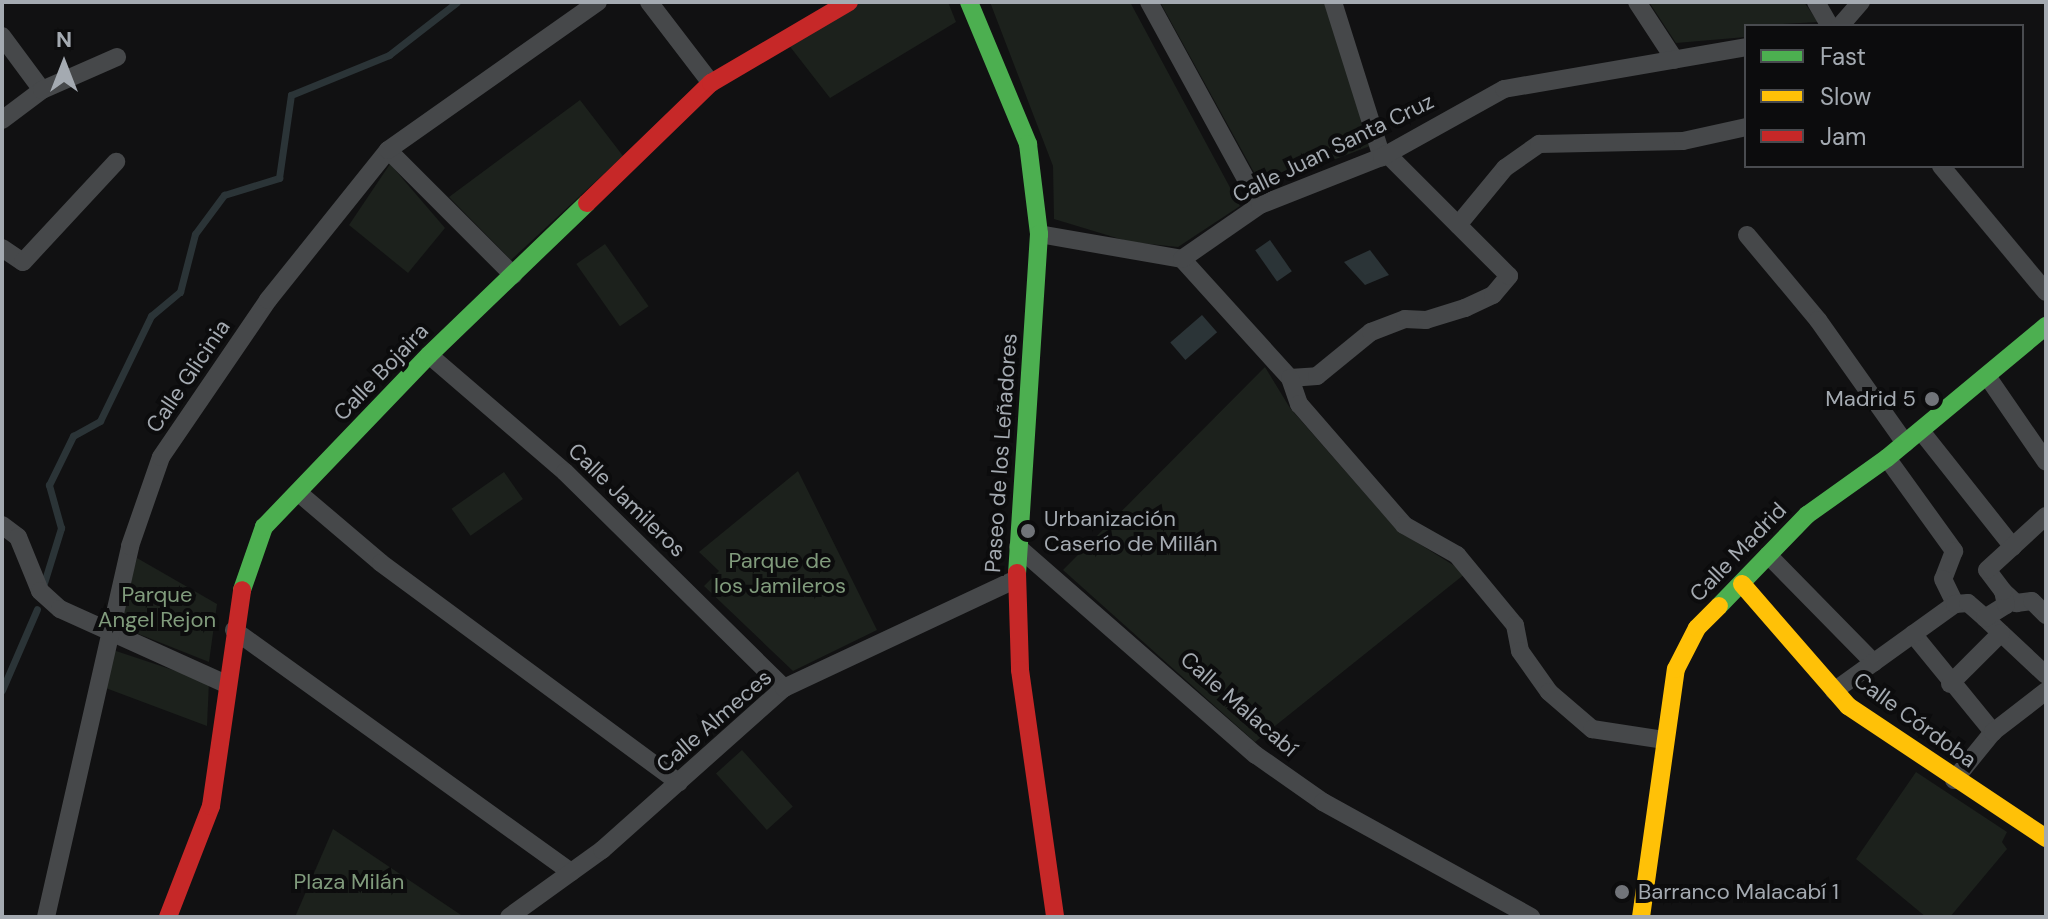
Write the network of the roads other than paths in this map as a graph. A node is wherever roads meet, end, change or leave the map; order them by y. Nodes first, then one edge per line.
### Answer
1 (598, 2) edge
2 (649, 2) edge
3 (849, 2) edge
4 (969, 2) edge
5 (1149, 2) edge
6 (1333, 2) edge
7 (1637, 2) edge
8 (1816, 2) edge
9 (1861, 2) edge
10 (1829, 24) edge
11 (1842, 24) edge
12 (2, 36) edge
13 (1744, 47) edge
14 (117, 57) dead end
15 (1675, 60) junction
16 (711, 83) junction
17 (42, 90) junction
18 (2, 120) edge
19 (1744, 127) edge
20 (388, 150) junction
21 (1384, 155) junction
22 (116, 162) dead end
23 (1943, 168) edge
24 (1260, 205) junction
25 (1458, 225) junction
26 (1039, 234) junction
27 (1747, 235) dead end
28 (2, 248) edge
29 (1182, 259) junction
30 (513, 275) junction
31 (2046, 292) edge
32 (2046, 326) edge
33 (429, 355) junction
34 (1987, 376) junction
35 (1290, 378) junction
36 (1921, 431) junction
37 (1905, 443) junction
38 (1887, 458) junction
39 (2046, 462) edge
40 (300, 494) junction
41 (2, 525) edge
42 (2042, 527) edge
43 (1018, 547) junction
44 (2013, 547) junction
45 (1768, 555) junction
46 (1017, 579) junction
47 (1742, 584) junction
48 (2046, 587) edge
49 (2003, 591) junction
50 (2032, 601) junction
51 (1955, 604) junction
52 (2046, 615) edge
53 (1985, 618) junction
54 (109, 630) junction
55 (234, 630) junction
56 (2001, 633) junction
57 (1913, 634) junction
58 (1874, 663) junction
59 (2046, 675) edge
60 (1950, 684) junction
61 (228, 685) junction
62 (784, 688) junction
63 (1834, 691) junction
64 (2046, 691) edge
65 (1993, 732) junction
66 (1665, 740) junction
67 (1954, 780) junction
68 (679, 783) junction
69 (2046, 838) edge
70 (571, 872) junction
71 (46, 917) edge
72 (168, 917) edge
73 (509, 917) edge
74 (1055, 917) edge
75 (1531, 917) edge
76 (1641, 917) edge

1 - 20 street, Calle Glicinia
2 - 16 street
3 - 16 street, Calle Bojaira
4 - 26 street, Paseo de los Leñadores
5 - 24 street
6 - 21 street
7 - 15 street
8 - 10 street
9 - 11 street
12 - 17 street
13 - 15 street, Calle Juan Santa Cruz
14 - 17 street
15 - 21 street, Calle Juan Santa Cruz
16 - 30 street, Calle Bojaira
17 - 18 street
19 - 25 street
20 - 30 street
20 - 54 street, Calle Glicinia
21 - 24 street, Calle Juan Santa Cruz
21 - 25 street
22 - 28 street
23 - 31 street
24 - 29 street, Calle Juan Santa Cruz
25 - 35 street
26 - 29 street
26 - 43 street, Paseo de los Leñadores
27 - 37 street
29 - 35 street
30 - 33 street, Calle Bojaira
32 - 34 street, Calle Madrid
33 - 40 street, Calle Bojaira
33 - 62 street, Calle Jamileros
34 - 36 street, Calle Madrid
34 - 39 street
35 - 66 street
36 - 37 street, Calle Madrid
36 - 44 street
37 - 38 street, Calle Madrid
38 - 45 street, Calle Madrid
38 - 51 street
40 - 55 street, Calle Bojaira
40 - 68 street
41 - 54 street
42 - 44 street
43 - 46 street, Paseo de los Leñadores
43 - 75 street, Calle Malacabí
44 - 49 street
45 - 47 street, Calle Madrid
45 - 58 street
46 - 62 street, Calle Almeces
46 - 74 street, Paseo de los Leñadores
47 - 63 street, Calle Córdoba
47 - 66 street, Calle Madrid
48 - 50 street
49 - 50 street
49 - 53 street
50 - 52 street
51 - 53 street
51 - 57 street
53 - 56 street
54 - 61 street
54 - 71 street, Calle Glicinia
55 - 61 street, Calle Bojaira
55 - 70 street
56 - 59 street
56 - 60 street
57 - 58 street
57 - 60 street
58 - 63 street
60 - 65 street
61 - 72 street, Calle Bojaira
62 - 68 street, Calle Almeces
63 - 67 street, Calle Córdoba
64 - 65 street
65 - 67 street
66 - 76 street, Calle Madrid
67 - 69 street, Calle Córdoba
68 - 70 street, Calle Almeces
70 - 73 street, Calle Almeces

